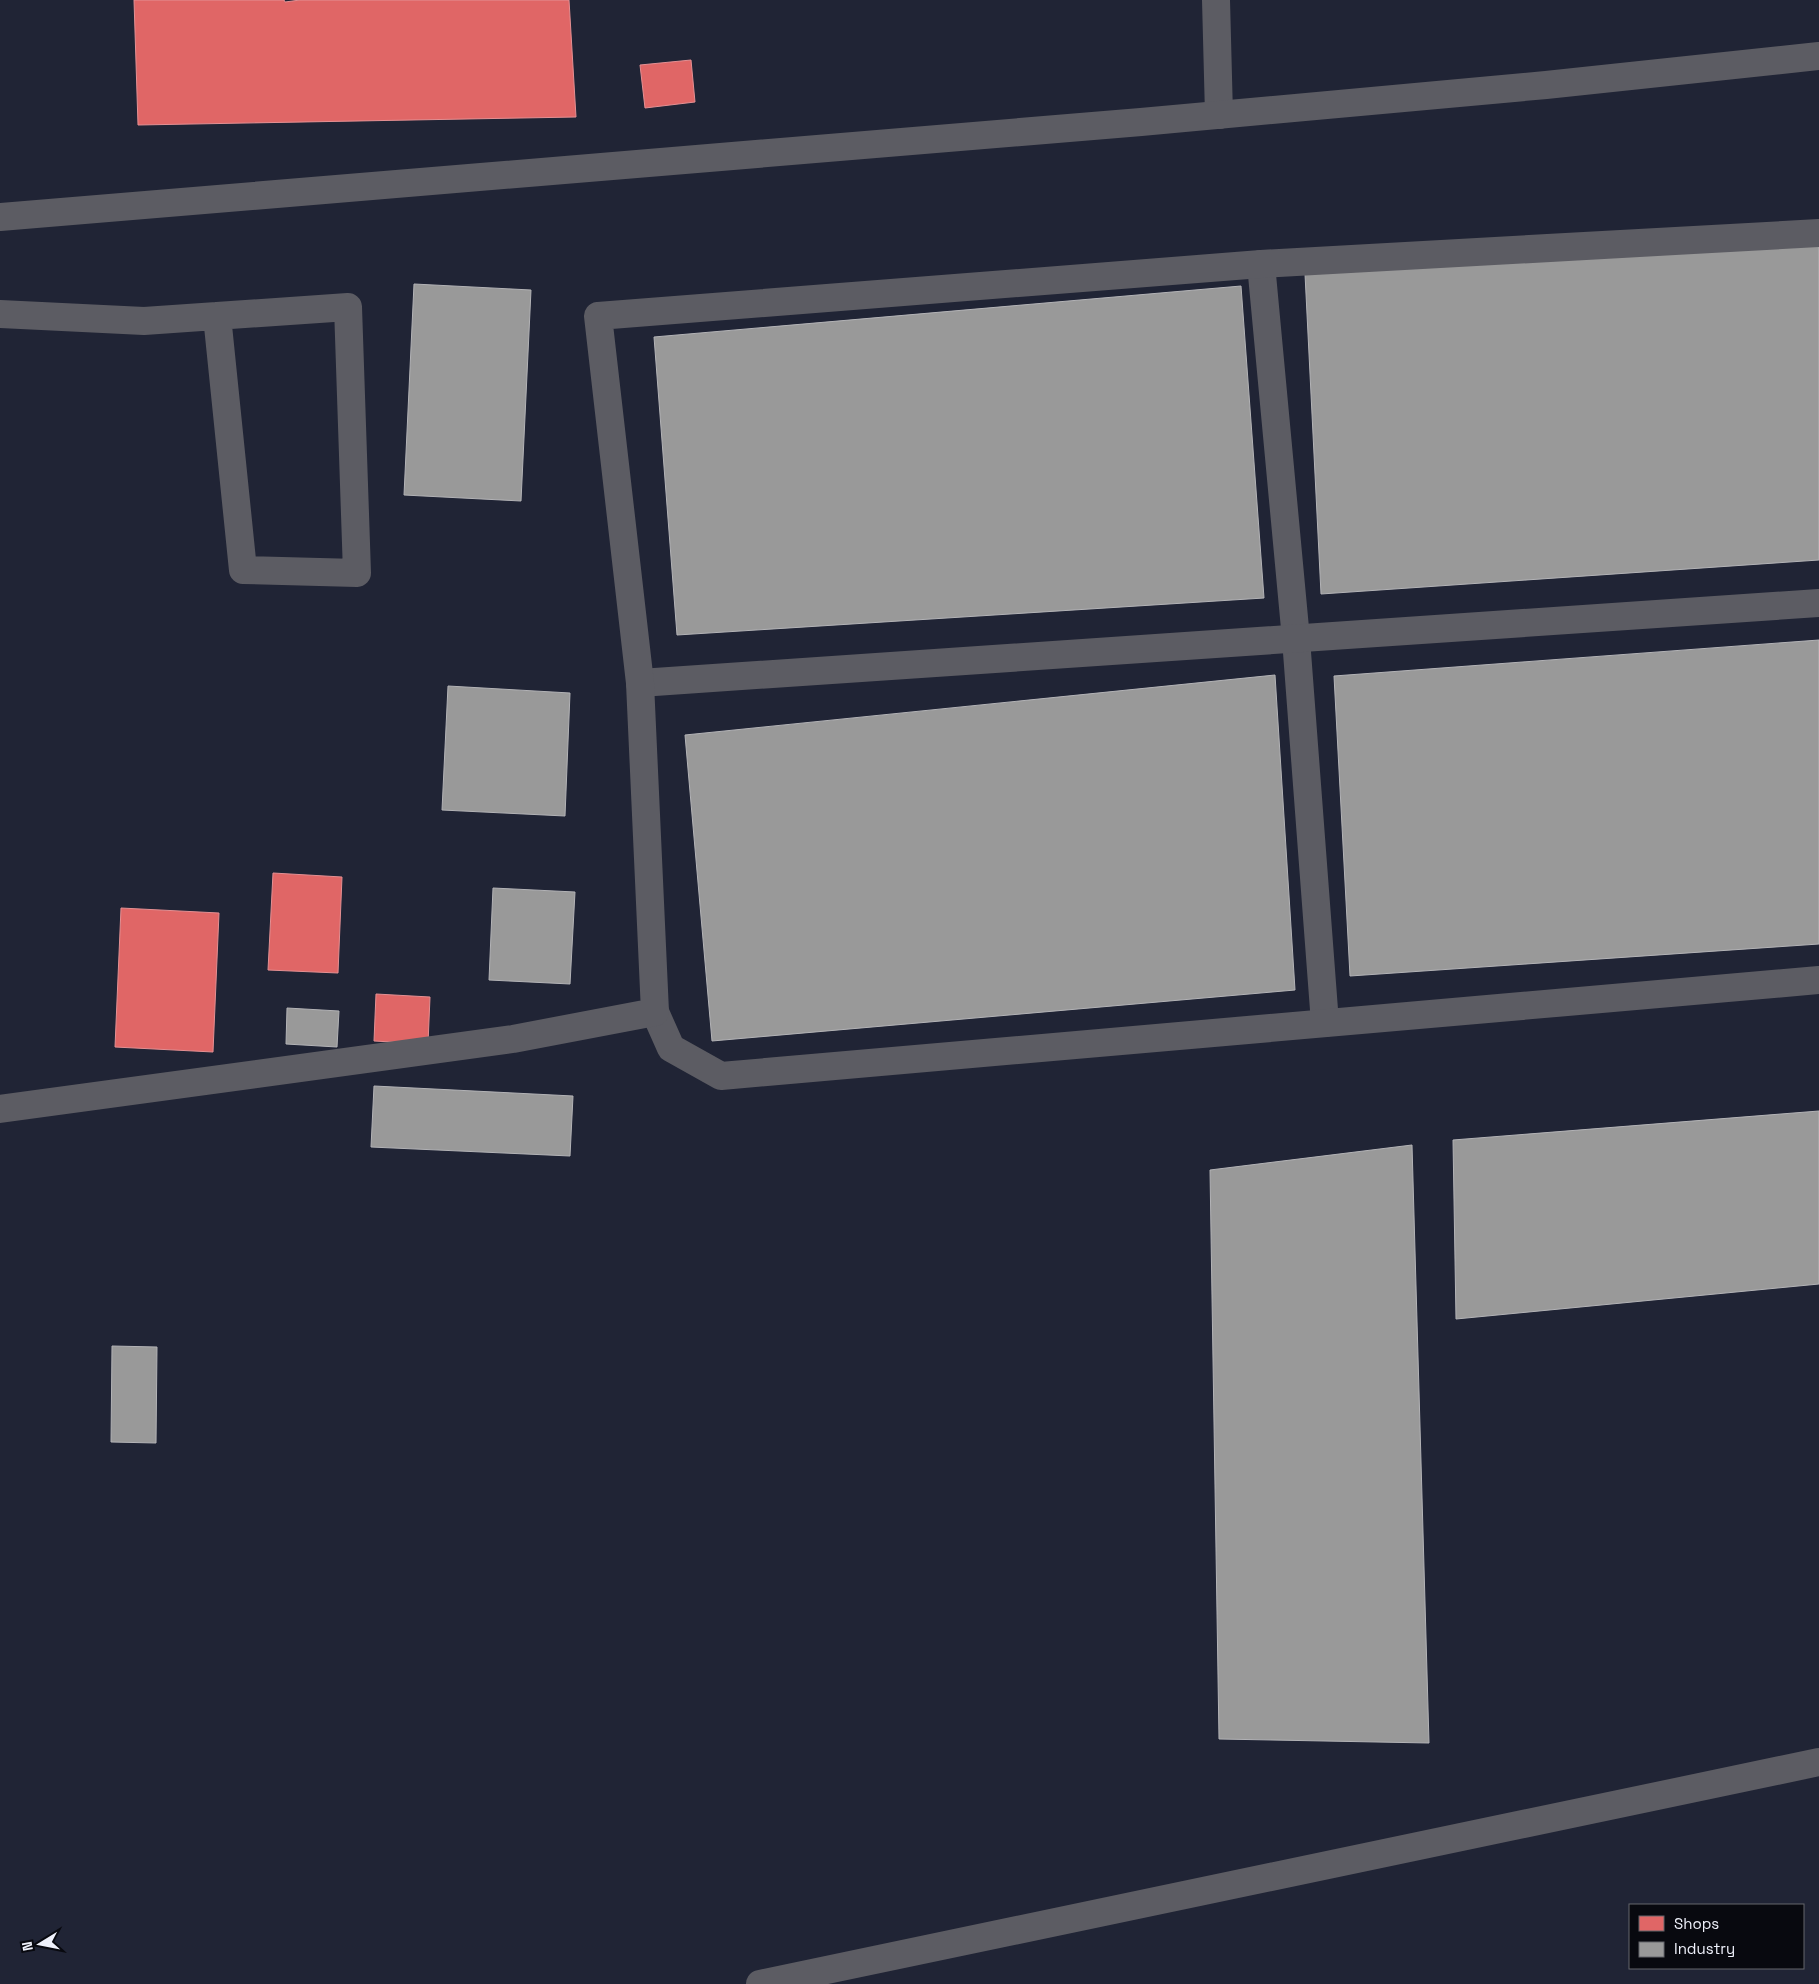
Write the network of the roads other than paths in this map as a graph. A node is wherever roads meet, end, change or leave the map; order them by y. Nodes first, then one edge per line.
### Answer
1 (1216, 0) edge
2 (1819, 56) edge
3 (1220, 115) junction
4 (0, 217) edge
5 (1819, 233) edge
6 (1261, 264) junction
7 (0, 314) edge
8 (217, 316) junction
9 (1819, 603) edge
10 (1296, 639) junction
11 (640, 683) junction
12 (1819, 980) edge
13 (655, 1012) junction
14 (1325, 1023) junction
15 (0, 1109) edge
16 (1819, 1762) edge
17 (760, 1984) edge

1 - 3 street
2 - 3 street
3 - 4 street
5 - 6 street
6 - 10 street
6 - 11 street
7 - 8 street
8 - 8 street
9 - 10 street
10 - 11 street
10 - 14 street
11 - 13 street
12 - 14 street
13 - 14 street
13 - 15 street
16 - 17 street

